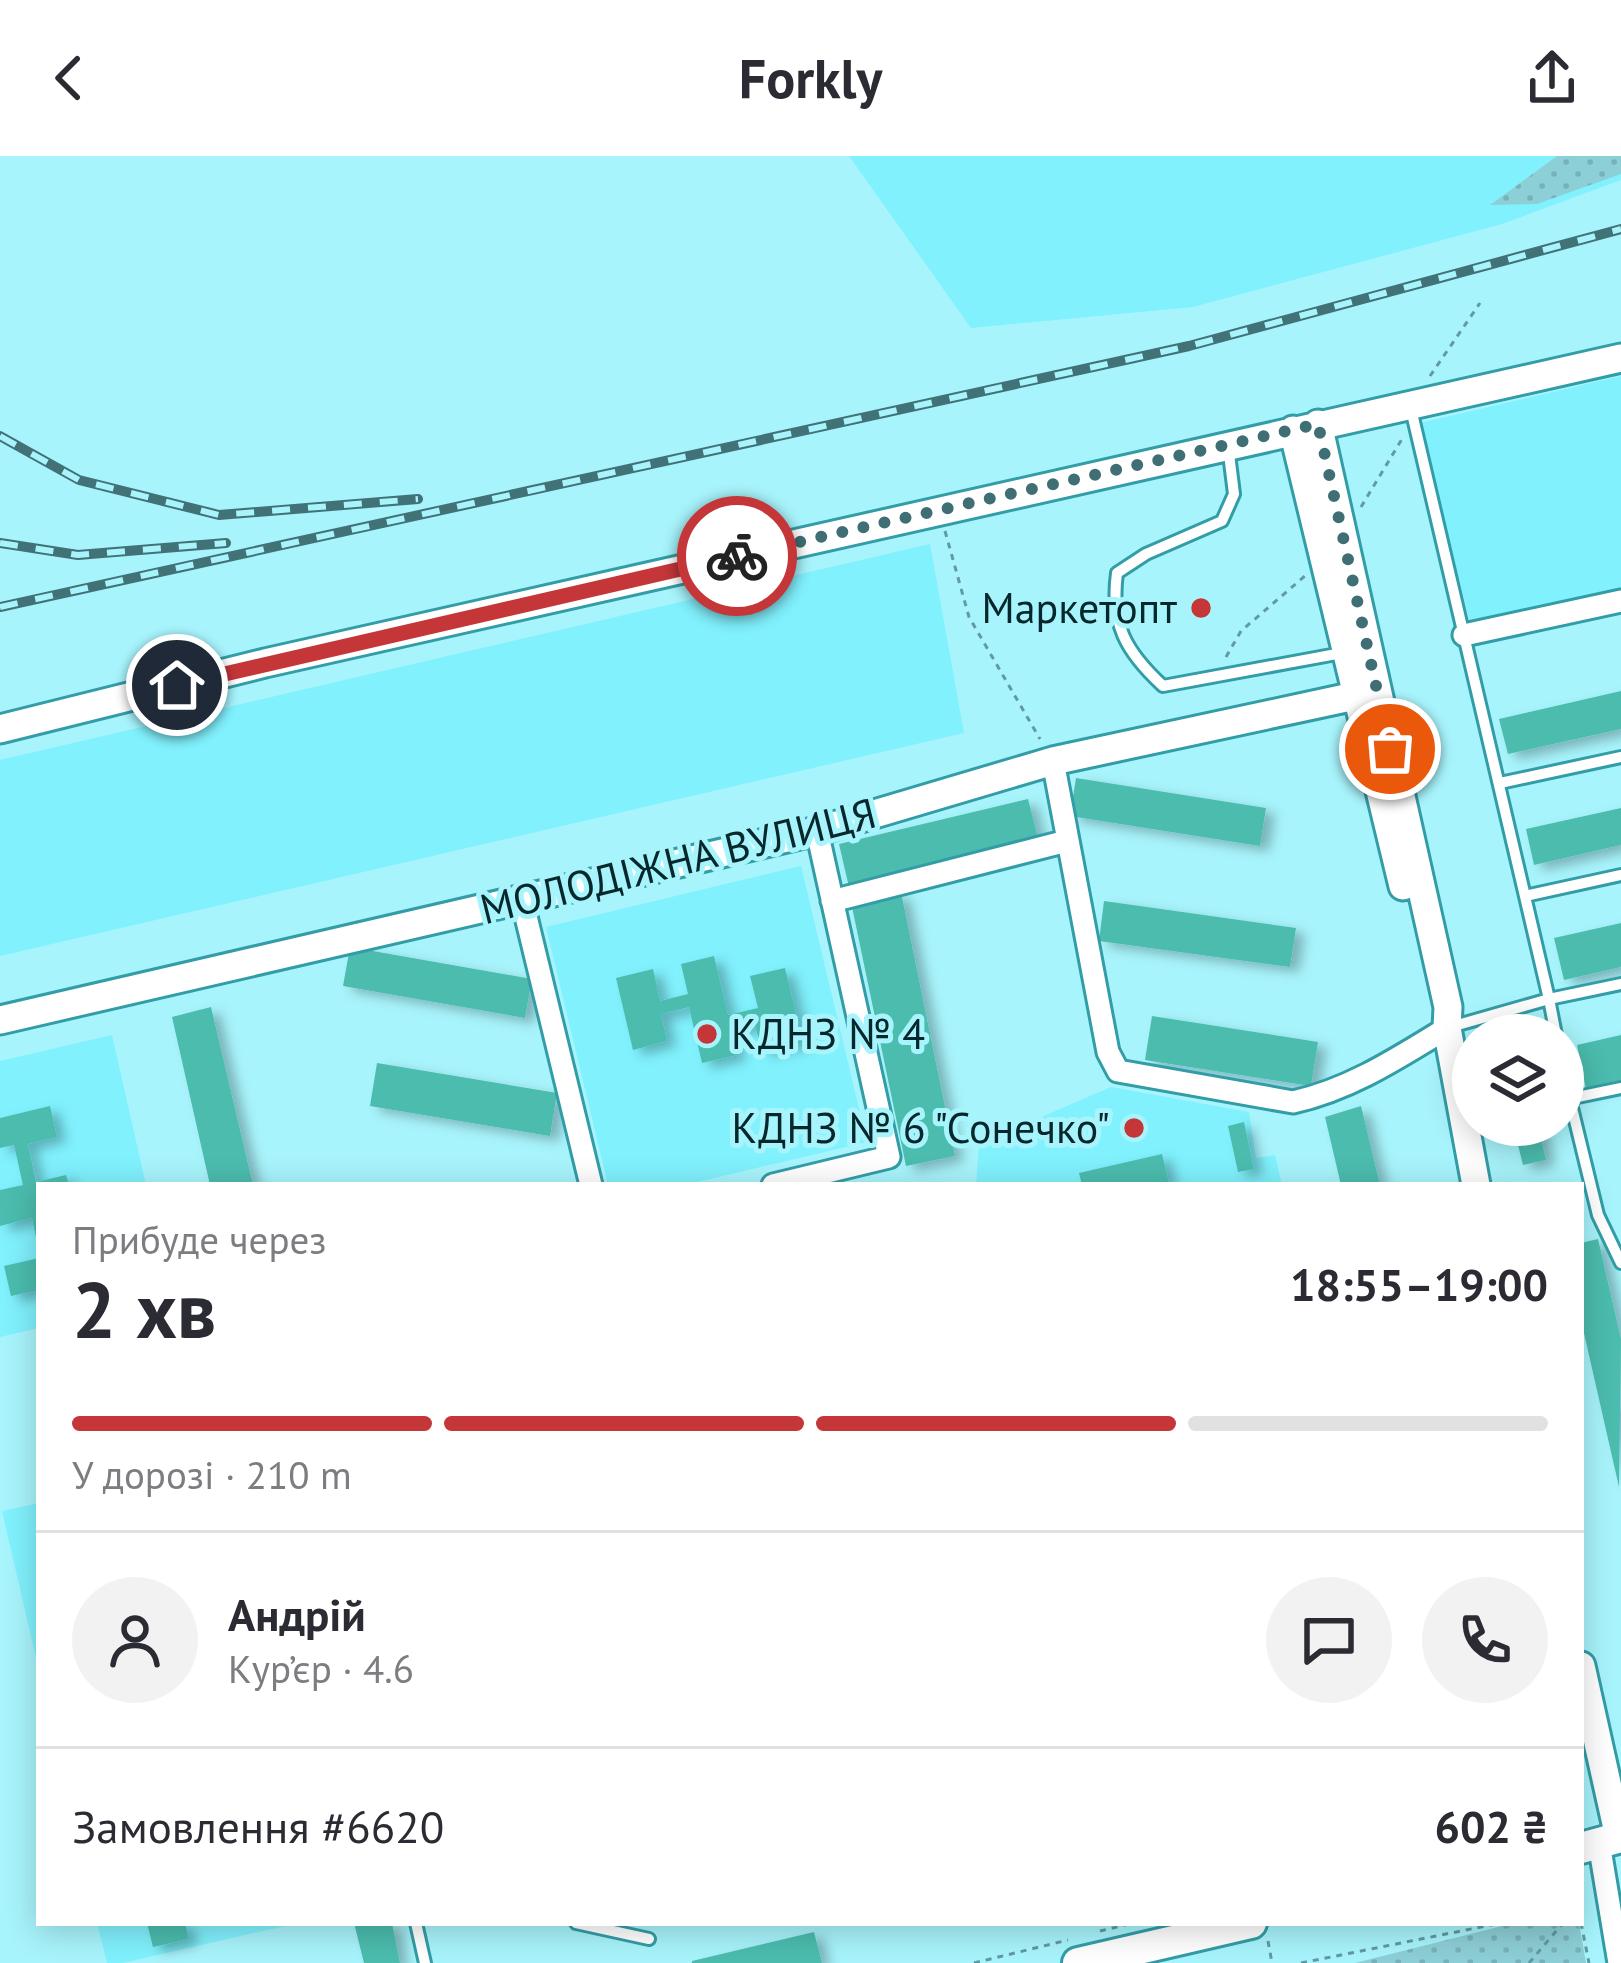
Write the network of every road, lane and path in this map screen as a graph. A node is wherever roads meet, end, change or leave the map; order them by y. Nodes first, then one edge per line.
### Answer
1 (1480, 303) dead end
2 (1621, 358) edge
3 (1410, 405) junction
4 (1305, 427) junction
5 (1228, 445) junction
6 (940, 511) junction
7 (1621, 601) edge
8 (1464, 635) junction
9 (1346, 652) junction
10 (1355, 697) junction
11 (0, 729) edge
12 (1621, 757) edge
13 (1053, 761) junction
14 (1500, 783) junction
15 (817, 831) junction
16 (1067, 841) junction
17 (1621, 875) edge
18 (1525, 896) junction
19 (522, 900) junction
20 (832, 902) junction
21 (1621, 984) edge
22 (1550, 999) junction
23 (1552, 1014) edge
24 (0, 1020) edge
25 (1447, 1028) junction
26 (1621, 1088) edge
27 (1584, 1096) edge
28 (1580, 1146) edge
29 (589, 1182) edge
30 (785, 1182) edge
31 (1475, 1182) edge
32 (1619, 1248) edge
33 (1621, 1264) edge
34 (1584, 1688) edge
35 (1605, 1841) edge
36 (417, 1926) edge
37 (590, 1926) edge
38 (1121, 1926) edge
39 (1239, 1926) edge
40 (1266, 1926) edge
41 (1488, 1926) edge
42 (1560, 1926) edge
43 (1581, 1926) edge
44 (649, 1939) dead end
45 (1346, 1958) junction
46 (1097, 1961) edge
47 (1587, 1961) edge
48 (425, 1963) edge
49 (974, 1963) edge
50 (1272, 1963) edge
51 (1301, 1963) edge
52 (1351, 1963) edge
53 (1529, 1963) edge
54 (1619, 1963) edge

1 - 3 path
2 - 3 street
3 - 4 street
3 - 8 lane
4 - 5 street
4 - 9 street
4 - 25 street
5 - 6 street
5 - 9 lane
6 - 11 street
6 - 13 path
7 - 8 street
8 - 14 lane
9 - 10 street
10 - 13 street, МОЛОДІЖНА ВУЛИЦЯ
10 - 25 street
12 - 14 lane
13 - 15 street, МОЛОДІЖНА ВУЛИЦЯ
13 - 16 street
14 - 18 lane
15 - 19 street, МОЛОДІЖНА ВУЛИЦЯ
15 - 20 street
16 - 20 street
16 - 25 street
17 - 18 lane
18 - 22 lane
19 - 24 street, МОЛОДІЖНА ВУЛИЦЯ
19 - 29 street
20 - 30 street
21 - 22 lane
22 - 23 lane
22 - 25 lane
25 - 31 street
26 - 27 lane
28 - 32 lane
32 - 33 lane
34 - 35 street
35 - 54 street
36 - 48 lane
37 - 44 lane
38 - 49 path
39 - 46 main road
40 - 50 path
41 - 45 path
42 - 53 path
43 - 47 path
45 - 51 path
45 - 52 path

